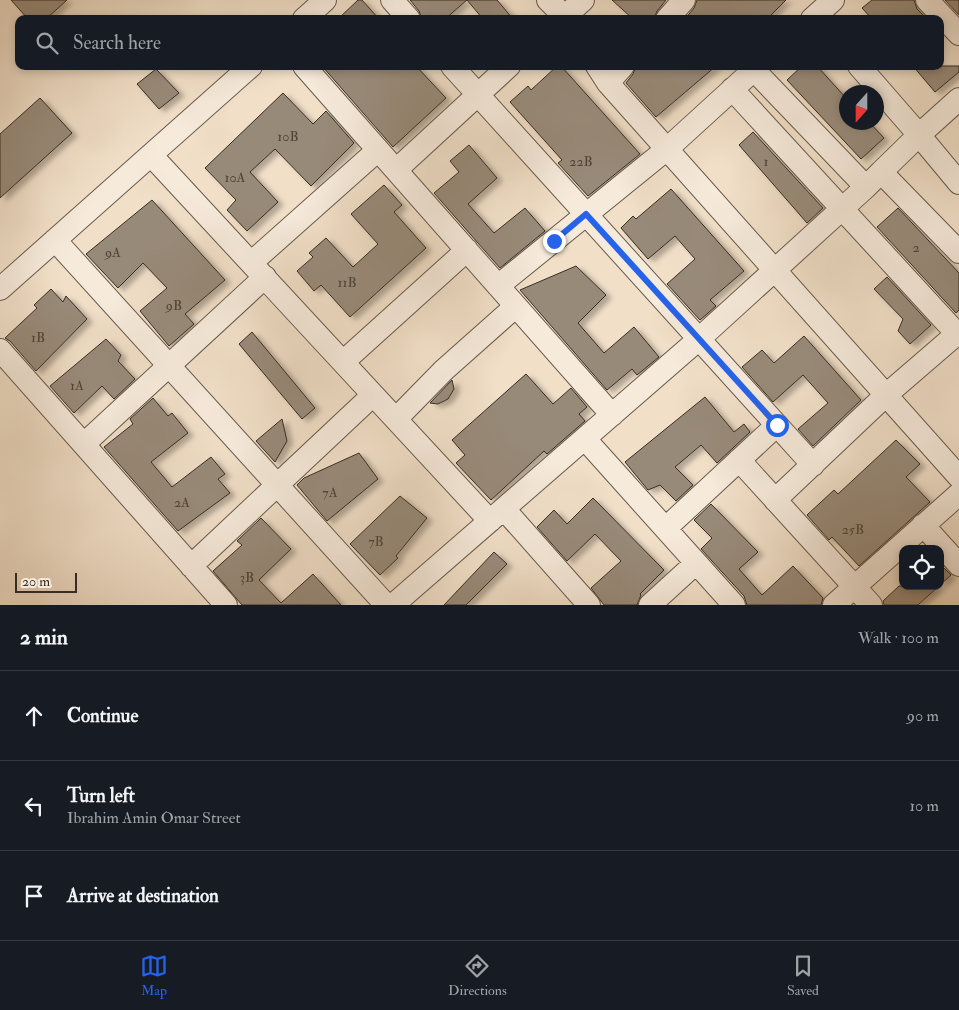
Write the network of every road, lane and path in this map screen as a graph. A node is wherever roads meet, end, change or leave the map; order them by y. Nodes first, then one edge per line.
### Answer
1 (325, 0) edge
2 (392, 0) edge
3 (548, 0) edge
4 (583, 0) edge
5 (684, 0) edge
6 (833, 0) edge
7 (927, 0) edge
8 (308, 15) edge
9 (405, 15) edge
10 (561, 15) edge
11 (567, 15) edge
12 (671, 15) edge
13 (818, 15) edge
14 (941, 15) edge
15 (944, 18) edge
16 (959, 34) edge
17 (247, 70) edge
18 (308, 70) edge
19 (456, 70) edge
20 (504, 70) edge
21 (754, 70) edge
22 (758, 70) edge
23 (862, 70) edge
24 (602, 74) edge
25 (732, 89) junction
26 (477, 94) junction
27 (959, 99) edge
28 (919, 135) junction
29 (378, 150) junction
30 (667, 150) junction
31 (151, 155) junction
32 (396, 170) junction
33 (874, 179) junction
34 (959, 183) edge
35 (843, 209) junction
36 (586, 214) junction
37 (55, 240) junction
38 (467, 250) junction
39 (959, 252) edge
40 (258, 270) junction
41 (775, 270) junction
42 (498, 286) junction
43 (0, 289) edge
44 (516, 306) junction
45 (958, 334) edge
46 (700, 339) junction
47 (0, 350) edge
48 (343, 362) junction
49 (169, 366) junction
50 (373, 395) junction
51 (886, 395) junction
52 (612, 415) junction
53 (396, 419) junction
54 (777, 425) junction
55 (585, 439) junction
56 (84, 444) junction
57 (738, 460) junction
58 (813, 465) junction
59 (959, 477) edge
60 (277, 485) junction
61 (959, 494) edge
62 (774, 500) junction
63 (497, 515) junction
64 (923, 525) junction
65 (666, 528) junction
66 (696, 563) junction
67 (959, 565) edge
68 (191, 566) junction
69 (854, 586) junction
70 (585, 603) edge
71 (226, 605) edge
72 (386, 605) edge
73 (393, 605) edge
74 (650, 605) edge
75 (734, 605) edge
76 (834, 605) edge
77 (871, 605) edge

1 - 8 street
2 - 9 street
3 - 10 street
4 - 11 street
5 - 12 street
6 - 13 street
7 - 14 street
15 - 16 street
17 - 31 street
18 - 29 street
19 - 26 street
20 - 26 street
21 - 25 street
22 - 33 street
23 - 28 street
24 - 30 street
25 - 30 street
25 - 35 street
26 - 32 street
26 - 36 street
27 - 28 street
28 - 33 street
28 - 34 street
29 - 32 street
29 - 40 street
30 - 36 street
30 - 41 street
31 - 37 street
31 - 40 street
32 - 38 street
33 - 35 street
33 - 39 street
35 - 41 street
35 - 45 street
36 - 42 street
36 - 46 street
37 - 43 street
37 - 49 street
38 - 42 street
38 - 48 street
40 - 48 street
40 - 49 street
41 - 46 street
41 - 51 street
42 - 44 street
44 - 52 street
44 - 53 street
45 - 51 street
46 - 52 street
46 - 54 street
47 - 56 street
48 - 50 street
49 - 56 street
49 - 60 street
50 - 53 street
50 - 60 street
51 - 58 street
51 - 59 street
52 - 55 street
53 - 63 street
54 - 57 street
54 - 58 street
55 - 63 street
55 - 65 street
56 - 68 street
57 - 62 street
57 - 65 street
58 - 62 street
60 - 68 street
60 - 72 street
61 - 64 street
62 - 69 street
63 - 70 street
63 - 73 street
64 - 67 street
64 - 69 street
65 - 66 street
66 - 74 street
66 - 75 street
68 - 71 street
69 - 76 street
69 - 77 street

